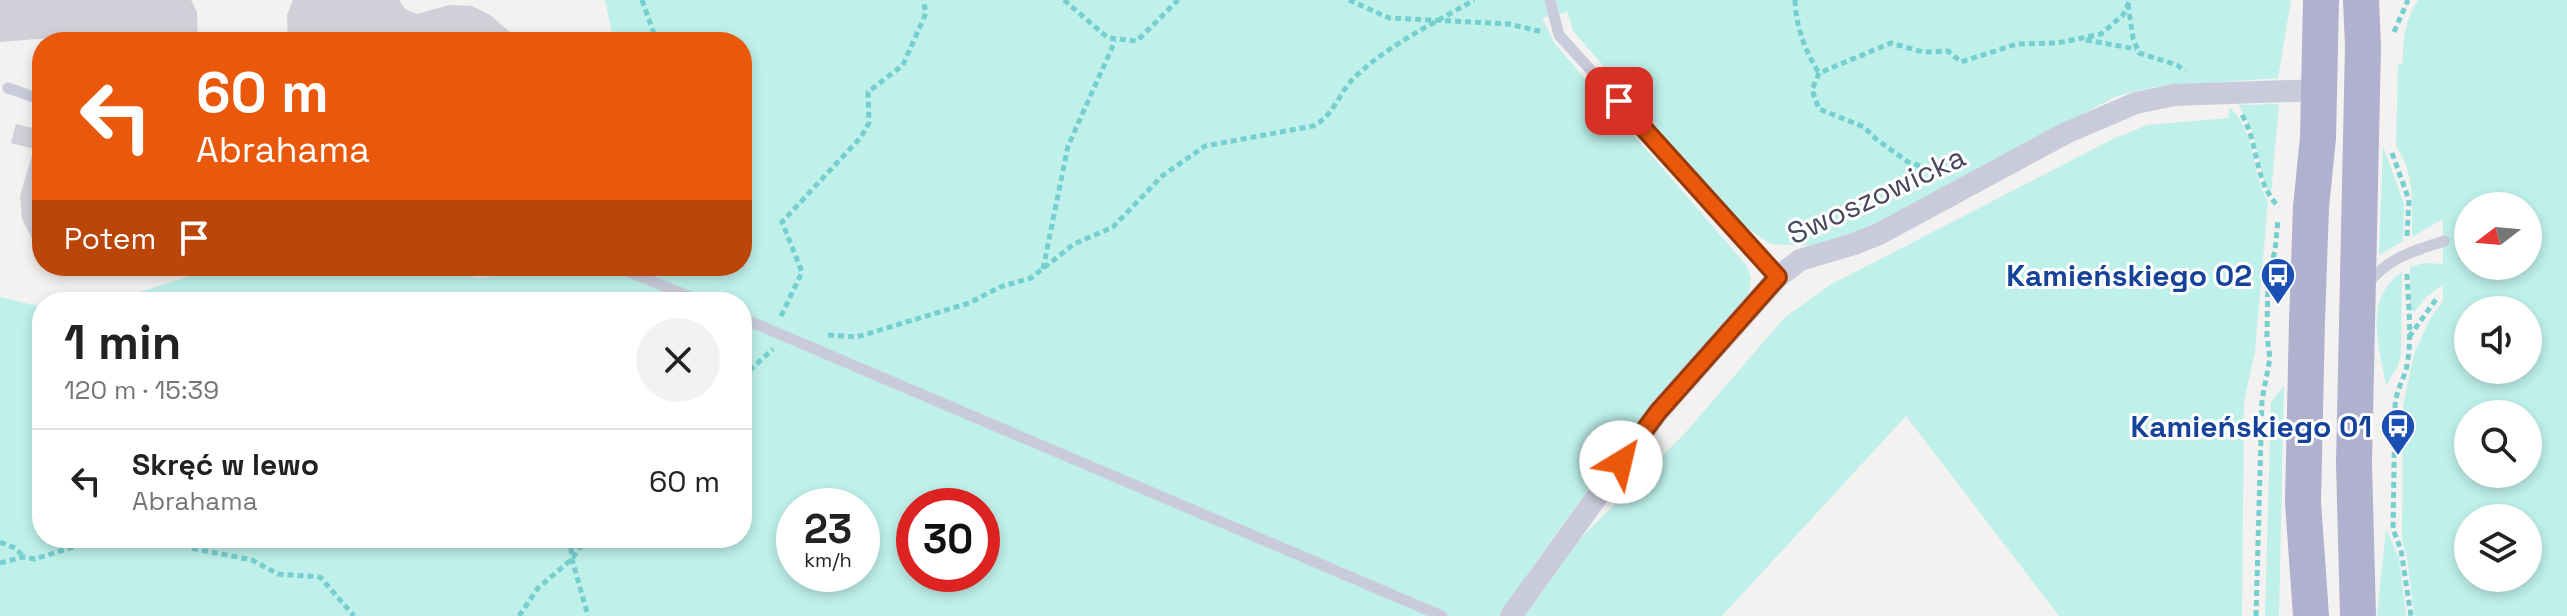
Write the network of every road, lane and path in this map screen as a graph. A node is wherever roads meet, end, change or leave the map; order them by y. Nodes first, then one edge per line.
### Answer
1 (642, 0) edge
2 (923, 0) edge
3 (1064, 0) edge
4 (1178, 0) edge
5 (1349, 0) edge
6 (1474, 0) edge
7 (1550, 0) edge
8 (1795, 0) edge
9 (2321, 0) edge
10 (2361, 0) edge
11 (2408, 0) edge
12 (2129, 2) edge
13 (1442, 19) junction
14 (653, 32) edge
15 (1559, 35) junction
16 (2081, 39) junction
17 (1115, 41) junction
18 (2393, 45) dead end
19 (2136, 49) junction
20 (1819, 73) junction
21 (8, 88) dead end
22 (2319, 90) junction
23 (2196, 94) junction
24 (32, 96) edge
25 (2238, 109) dead end
26 (2389, 144) dead end
27 (1967, 187) junction
28 (2279, 207) dead end
29 (2444, 241) dead end
30 (2275, 251) dead end
31 (2406, 254) junction
32 (1043, 270) junction
33 (639, 276) edge
34 (1778, 277) junction
35 (679, 292) edge
36 (2437, 298) dead end
37 (2358, 299) junction
38 (752, 322) edge
39 (774, 331) junction
40 (785, 338) junction
41 (2409, 338) junction
42 (807, 347) junction
43 (752, 368) edge
44 (2303, 502) junction
45 (0, 542) edge
46 (70, 548) edge
47 (192, 548) edge
48 (571, 548) edge
49 (580, 548) edge
50 (24, 557) junction
51 (572, 559) junction
52 (0, 563) edge
53 (2359, 613) edge
54 (354, 616) edge
55 (519, 616) edge
56 (588, 616) edge
57 (1442, 616) edge
58 (1511, 616) edge
59 (2256, 616) edge
60 (2296, 616) edge
61 (2311, 616) edge
62 (2411, 616) edge

1 - 14 path
2 - 39 path
3 - 17 path
4 - 17 path
5 - 13 path
6 - 13 path
7 - 15 lane
8 - 20 path
9 - 22 main road
10 - 37 main road
11 - 18 path
12 - 16 path
12 - 19 path
13 - 15 path
13 - 32 path
15 - 34 lane
16 - 19 path
16 - 20 path
17 - 32 path
19 - 23 path
20 - 27 path
21 - 24 lane
22 - 23 street, Swoszowicka
22 - 44 main road
23 - 27 street, Swoszowicka
25 - 28 path
26 - 31 path
27 - 34 street, Swoszowicka
29 - 31 lane
30 - 59 path
31 - 37 lane
31 - 41 path
32 - 42 path
33 - 35 lane
34 - 58 street, Swoszowicka
36 - 41 path
37 - 53 main road
38 - 39 lane
39 - 40 lane
40 - 42 lane
40 - 43 path
41 - 62 path
42 - 57 lane
44 - 60 main road
44 - 61 main road
45 - 50 path
46 - 50 path
47 - 54 path
48 - 51 path
49 - 51 path
50 - 52 path
51 - 55 path
51 - 56 path

